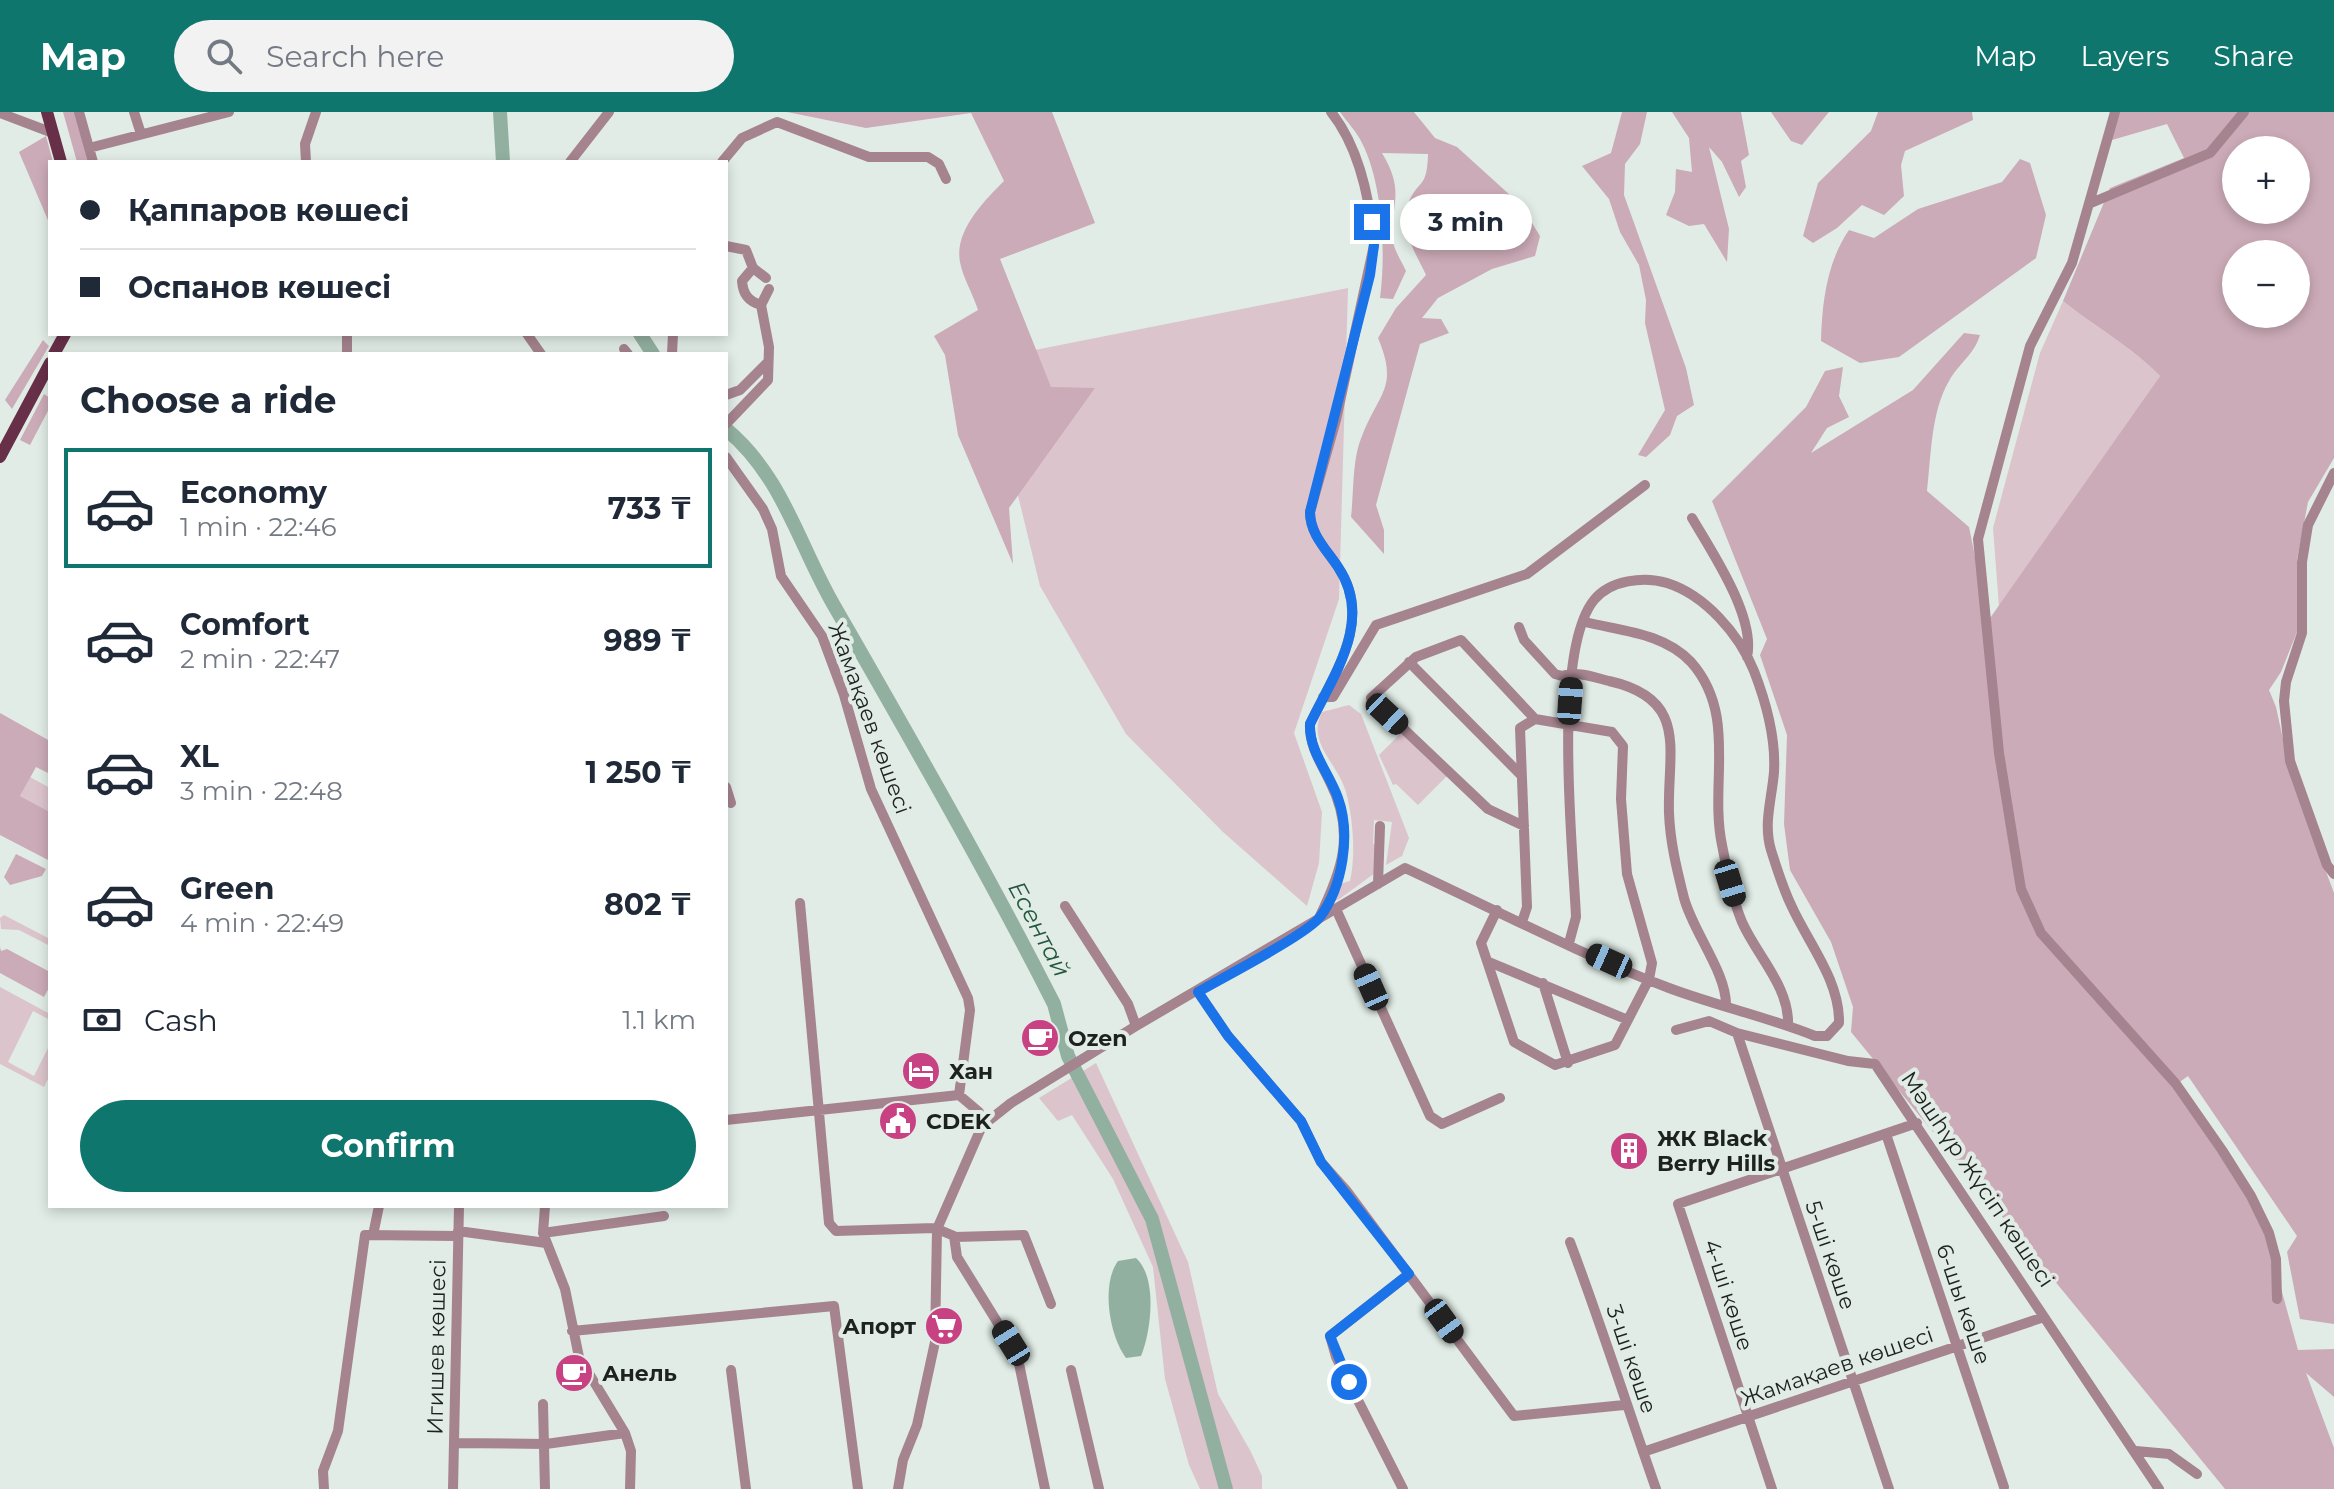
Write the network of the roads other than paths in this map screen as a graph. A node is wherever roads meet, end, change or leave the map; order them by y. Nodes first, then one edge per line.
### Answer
1 (47, 112) edge
2 (79, 112) edge
3 (134, 112) edge
4 (229, 112) edge
5 (316, 112) edge
6 (609, 112) edge
7 (1331, 112) edge
8 (2115, 112) edge
9 (2244, 112) edge
10 (0, 113) edge
11 (776, 117) edge
12 (53, 133) junction
13 (141, 134) junction
14 (89, 148) junction
15 (60, 160) edge
16 (92, 160) edge
17 (306, 160) edge
18 (572, 160) edge
19 (724, 160) edge
20 (946, 179) dead end
21 (2091, 203) junction
22 (728, 246) edge
23 (753, 268) junction
24 (761, 305) junction
25 (767, 363) junction
26 (48, 367) edge
27 (728, 394) edge
28 (729, 421) edge
29 (0, 457) edge
30 (728, 460) edge
31 (2334, 473) edge
32 (1645, 485) dead end
33 (1692, 518) dead end
34 (1585, 622) junction
35 (1519, 627) dead end
36 (1747, 657) junction
37 (1409, 662) junction
38 (1572, 672) junction
39 (1323, 697) junction
40 (1519, 703) junction
41 (1535, 719) junction
42 (1568, 725) junction
43 (1520, 728) junction
44 (1521, 775) junction
45 (728, 793) edge
46 (731, 803) dead end
47 (1380, 826) dead end
48 (1524, 826) junction
49 (2334, 874) edge
50 (1378, 884) junction
51 (800, 903) dead end
52 (1065, 906) dead end
53 (1336, 909) junction
54 (1497, 910) junction
55 (1319, 918) junction
56 (1522, 922) junction
57 (1569, 943) junction
58 (1489, 962) junction
59 (1649, 979) junction
60 (1543, 983) junction
61 (1198, 992) junction
62 (1726, 1006) junction
63 (1628, 1020) junction
64 (1136, 1026) junction
65 (1788, 1026) junction
66 (1676, 1030) dead end
67 (1737, 1033) junction
68 (1568, 1063) junction
69 (959, 1095) junction
70 (1500, 1098) dead end
71 (821, 1108) junction
72 (728, 1120) edge
73 (1917, 1123) junction
74 (982, 1126) junction
75 (1886, 1134) junction
76 (1781, 1169) junction
77 (379, 1208) edge
78 (459, 1208) edge
79 (545, 1208) edge
80 (664, 1216) dead end
81 (937, 1229) junction
82 (458, 1234) junction
83 (373, 1235) junction
84 (954, 1237) junction
85 (544, 1238) junction
86 (1570, 1242) dead end
87 (1409, 1274) junction
88 (2277, 1299) dead end
89 (1051, 1304) dead end
90 (2044, 1317) junction
91 (572, 1331) junction
92 (1957, 1347) junction
93 (731, 1370) dead end
94 (1071, 1370) dead end
95 (1853, 1382) junction
96 (543, 1404) dead end
97 (1624, 1405) junction
98 (1747, 1416) junction
99 (625, 1433) junction
100 (454, 1443) junction
101 (546, 1444) junction
102 (2136, 1451) junction
103 (1643, 1452) junction
104 (2197, 1474) dead end
105 (2004, 1487) dead end
106 (324, 1489) edge
107 (453, 1489) edge
108 (545, 1489) edge
109 (630, 1489) edge
110 (746, 1489) edge
111 (858, 1489) edge
112 (898, 1489) edge
113 (1045, 1489) edge
114 (1099, 1489) edge
115 (1403, 1489) edge
116 (1656, 1489) edge
117 (1772, 1489) edge
118 (1889, 1489) edge
119 (2159, 1489) edge

1 - 12 main road
2 - 14 street
3 - 13 street
4 - 13 street
5 - 17 street
6 - 18 street
7 - 39 street
8 - 21 street
9 - 21 street
10 - 12 street
11 - 19 street
11 - 20 street
12 - 15 main road
13 - 14 street
14 - 16 street
21 - 88 street
22 - 23 street
23 - 24 street
23 - 24 street
24 - 25 street
25 - 27 street
25 - 28 street
26 - 29 main road
30 - 69 street, Жамақаев көшесі
31 - 49 street
32 - 39 street
33 - 36 street
34 - 36 street
34 - 38 street
34 - 65 street
35 - 38 street
36 - 65 street
37 - 40 street
37 - 44 street
37 - 48 street
38 - 42 street
38 - 62 street
39 - 55 street
40 - 41 street
40 - 43 street
41 - 42 street
41 - 43 street
42 - 57 street
42 - 59 street
43 - 44 street
44 - 48 street
45 - 46 street
47 - 50 street
48 - 56 street
50 - 53 street
50 - 54 street
51 - 71 street
52 - 64 street
53 - 55 street
53 - 70 street
54 - 56 street
54 - 58 street
55 - 61 street
56 - 57 street
57 - 59 street
58 - 60 street
58 - 68 street
59 - 62 street
59 - 63 street
60 - 63 street
60 - 68 street
61 - 64 street
61 - 87 street
62 - 65 street
63 - 68 street
64 - 74 street
66 - 67 street, Мәшhүр Жүсіп көшесі
67 - 73 street, Мәшhүр Жүсіп көшесі
67 - 76 street, 5-ші көше
69 - 71 street
69 - 74 street
71 - 72 street
71 - 81 street
73 - 75 street
73 - 90 street, Мәшhүр Жүсіп көшесі
74 - 81 street
75 - 76 street
75 - 92 street, 6-шы көше
76 - 95 street, 5-ші көше
76 - 98 street, 4-ші көше
77 - 83 street
78 - 82 street, Игишев көшесі
79 - 85 street
80 - 85 street
81 - 84 street
81 - 112 street
82 - 83 street
82 - 85 street
82 - 100 street, Игишев көшесі
83 - 106 street
84 - 89 street
84 - 113 street
85 - 91 street
86 - 97 street, 3-ші көше
87 - 97 street
87 - 115 street
90 - 92 street, Жамақаев көшесі
90 - 102 street, Мәшhүр Жүсіп көшесі
91 - 99 street
91 - 111 street
92 - 95 street, Жамақаев көшесі
92 - 105 street, 6-шы көше
93 - 110 street
94 - 114 street
95 - 98 street, Жамақаев көшесі
95 - 118 street, 5-ші көше
96 - 101 street
97 - 103 street, 3-ші көше
98 - 103 street, Жамақаев көшесі
98 - 117 street, 4-ші көше
99 - 101 street
99 - 109 street
100 - 101 street
100 - 107 street, Игишев көшесі
101 - 108 street
102 - 104 street
102 - 119 street, Мәшhүр Жүсіп көшесі
103 - 116 street, 3-ші көше

